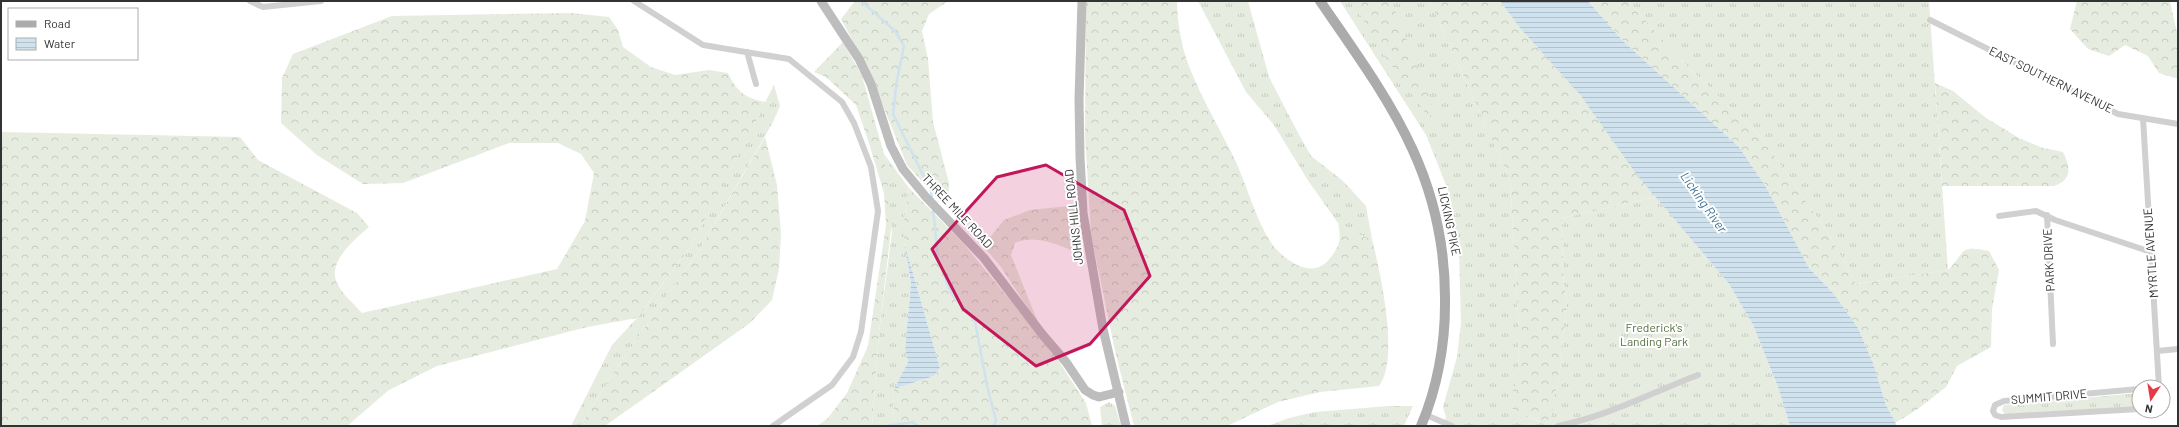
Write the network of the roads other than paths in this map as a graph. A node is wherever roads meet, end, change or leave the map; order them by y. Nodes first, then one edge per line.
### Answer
1 (250, 1) edge
2 (321, 1) edge
3 (634, 1) edge
4 (821, 1) edge
5 (1082, 1) edge
6 (1320, 1) edge
7 (1930, 20) dead end
8 (747, 52) junction
9 (756, 84) dead end
10 (2144, 118) junction
11 (2178, 124) edge
12 (1998, 216) dead end
13 (2047, 216) junction
14 (2151, 252) junction
15 (2053, 344) dead end
16 (2178, 349) edge
17 (2157, 351) junction
18 (1698, 375) dead end
19 (2158, 379) edge
20 (2131, 390) edge
21 (1119, 392) junction
22 (2131, 409) edge
23 (1426, 414) junction
24 (773, 426) edge
25 (1126, 426) edge
26 (1421, 426) edge
27 (1452, 426) edge
28 (1558, 426) edge

1 - 2 street
3 - 8 street
4 - 21 street, THREE MILE ROAD
5 - 21 street, JOHNS HILL ROAD
6 - 23 main road, LICKING PIKE
7 - 10 street, EAST SOUTHERN AVENUE
8 - 9 street
8 - 24 street
10 - 11 street, EAST SOUTHERN AVENUE
10 - 14 street, MYRTLE AVENUE
12 - 13 street
13 - 14 street, PARK DRIVE
13 - 15 street, PARK DRIVE
14 - 17 street, MYRTLE AVENUE
16 - 17 street
17 - 19 street, MYRTLE AVENUE
18 - 28 street
20 - 22 street, SUMMIT DRIVE
21 - 25 street, JOHNS HILL ROAD
23 - 26 main road, LICKING PIKE
23 - 27 street

